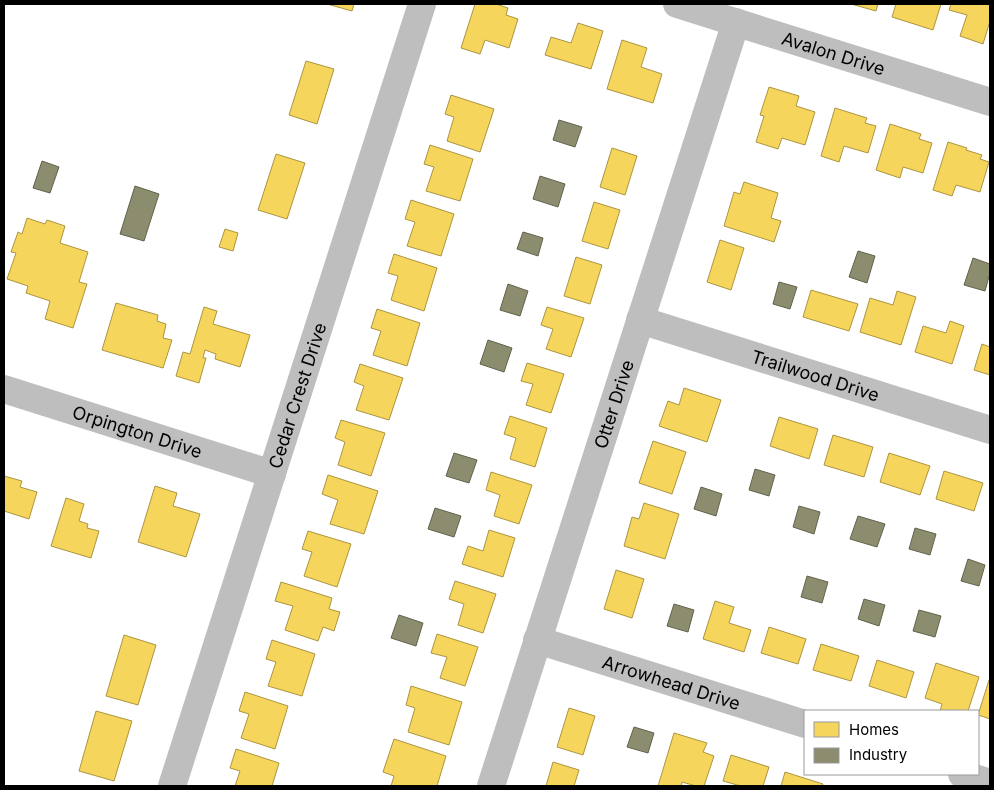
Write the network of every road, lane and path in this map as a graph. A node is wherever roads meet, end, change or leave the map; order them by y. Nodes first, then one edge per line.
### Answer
1 (422, 4) edge
2 (677, 4) edge
3 (736, 22) junction
4 (990, 102) edge
5 (640, 320) junction
6 (4, 389) edge
7 (990, 430) edge
8 (272, 474) junction
9 (537, 640) junction
10 (804, 724) edge
11 (966, 775) edge
12 (990, 782) edge
13 (172, 786) edge
14 (491, 786) edge

1 - 8 street, Cedar Crest Drive
2 - 3 street, Avalon Drive
3 - 4 street, Avalon Drive
3 - 5 street, Otter Drive
5 - 7 street, Trailwood Drive
5 - 9 street, Otter Drive
6 - 8 street, Orpington Drive
8 - 13 street, Cedar Crest Drive
9 - 10 street, Arrowhead Drive
9 - 14 street, Otter Drive
11 - 12 street

